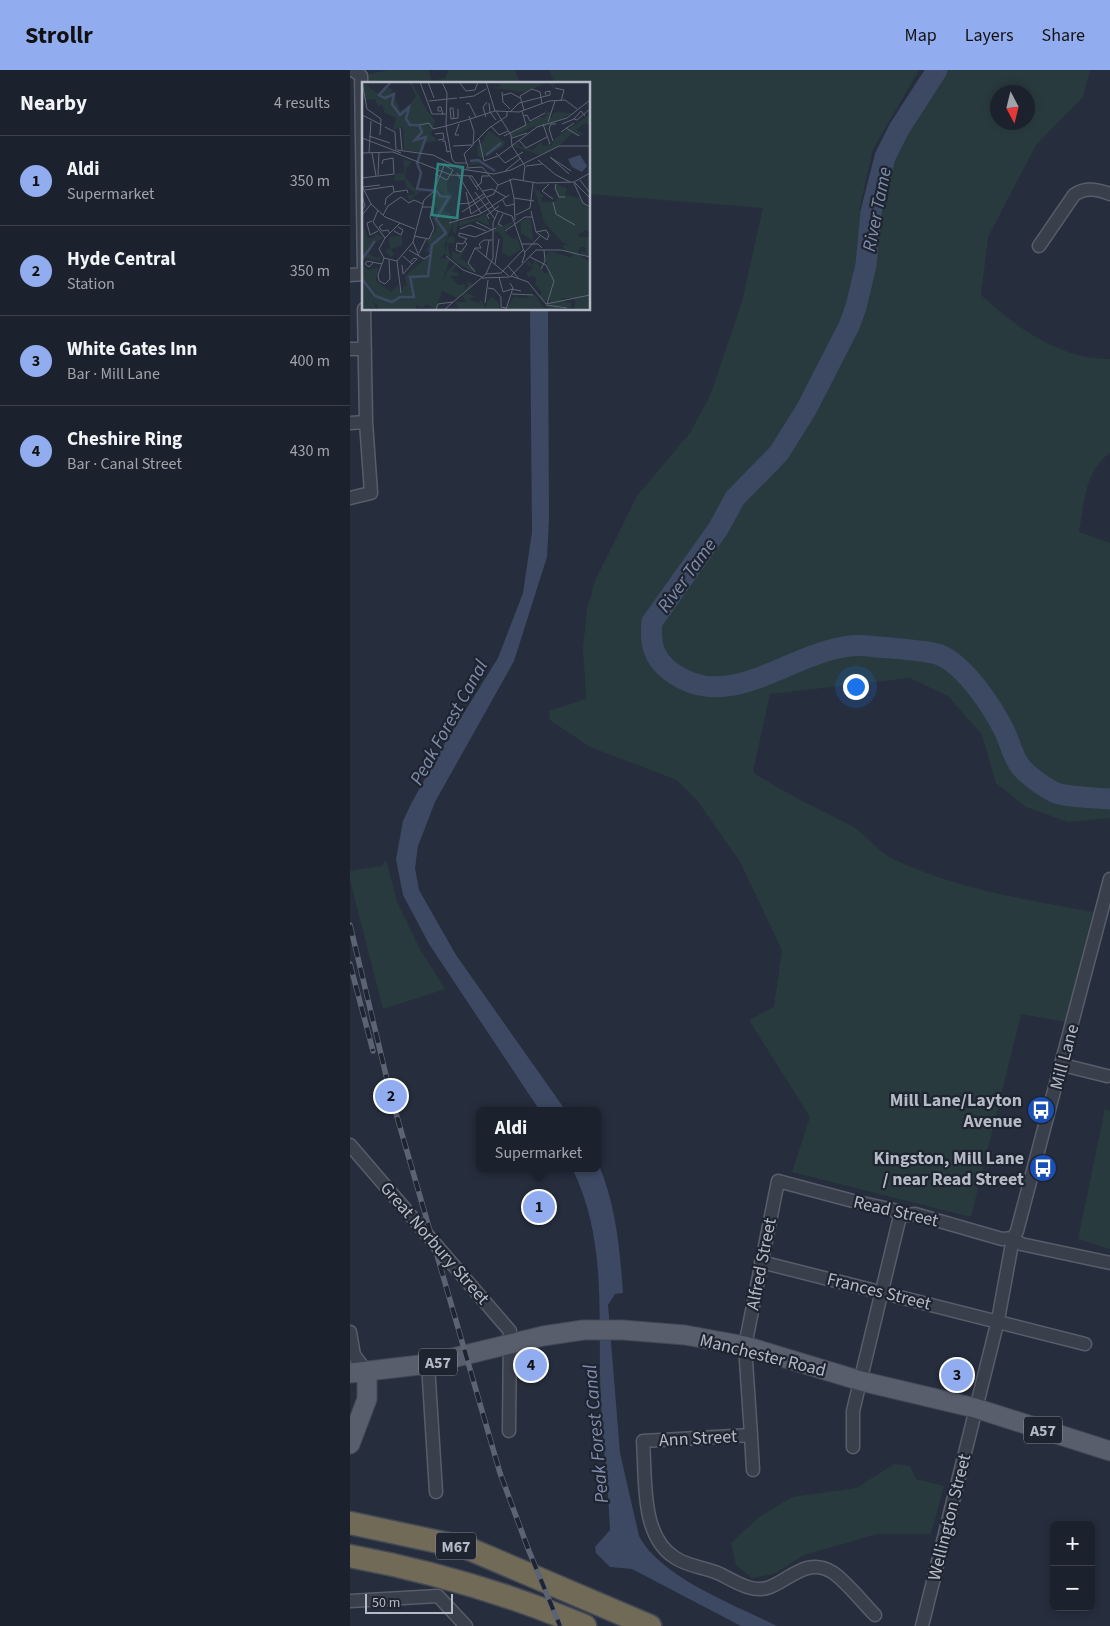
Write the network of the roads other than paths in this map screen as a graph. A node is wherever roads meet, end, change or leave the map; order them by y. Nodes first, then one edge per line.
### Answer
1 (357, 73) edge
2 (1110, 194) edge
3 (362, 214) edge
4 (1039, 246) dead end
5 (364, 310) edge
6 (350, 349) edge
7 (365, 349) junction
8 (366, 422) junction
9 (350, 423) edge
10 (350, 498) edge
11 (1110, 879) edge
12 (1063, 1065) junction
13 (1107, 1076) dead end
14 (350, 1145) edge
15 (778, 1181) joint
16 (900, 1216) junction
17 (1013, 1238) junction
18 (761, 1262) junction
19 (1110, 1263) edge
20 (883, 1293) junction
21 (998, 1320) junction
22 (350, 1332) edge
23 (1085, 1344) dead end
24 (508, 1346) junction
25 (745, 1346) junction
26 (428, 1364) junction
27 (358, 1373) edge
28 (861, 1381) junction
29 (975, 1408) junction
30 (509, 1431) dead end
31 (750, 1435) junction
32 (350, 1444) edge
33 (852, 1447) dead end
34 (1110, 1451) edge
35 (754, 1470) dead end
36 (436, 1492) dead end
37 (350, 1523) edge
38 (350, 1537) edge
39 (350, 1556) edge
40 (350, 1562) edge
41 (408, 1566) junction
42 (556, 1585) junction
43 (350, 1601) edge
44 (875, 1615) dead end
45 (466, 1626) edge
46 (585, 1626) edge
47 (650, 1626) edge
48 (922, 1626) edge

1 - 3 street
2 - 4 street
5 - 7 street
6 - 7 street
7 - 8 street
8 - 9 street
8 - 10 street
11 - 12 street, Mill Lane
12 - 13 street
12 - 17 street, Mill Lane
14 - 24 street, Great Norbury Street
15 - 16 street, Read Street
15 - 18 street, Alfred Street
16 - 17 street, Read Street
16 - 20 street
17 - 19 street, Read Street
17 - 21 street, Mill Lane
18 - 20 street, Frances Street
18 - 25 street, Alfred Street
20 - 21 street, Frances Street
20 - 28 street
21 - 23 street, Frances Street
21 - 29 street, Mill Lane
22 - 27 street
24 - 25 main road, Manchester Road / A57
24 - 26 main road, Manchester Road / A57
24 - 30 street, Great Norbury Street
25 - 28 main road, Manchester Road / A57
25 - 31 street, Ann Street
26 - 27 main road, Manchester Road / A57
26 - 36 street
27 - 32 main road
28 - 29 main road, Manchester Road / A57
28 - 33 street
29 - 34 main road, Manchester Road / A57
29 - 48 street, Wellington Street
31 - 35 street
31 - 44 street, Ann Street
37 - 42 highway, M67
38 - 42 highway, M67
39 - 41 highway, M67
40 - 41 highway, M67
41 - 46 highway, M67
42 - 47 highway, M67
43 - 45 street

